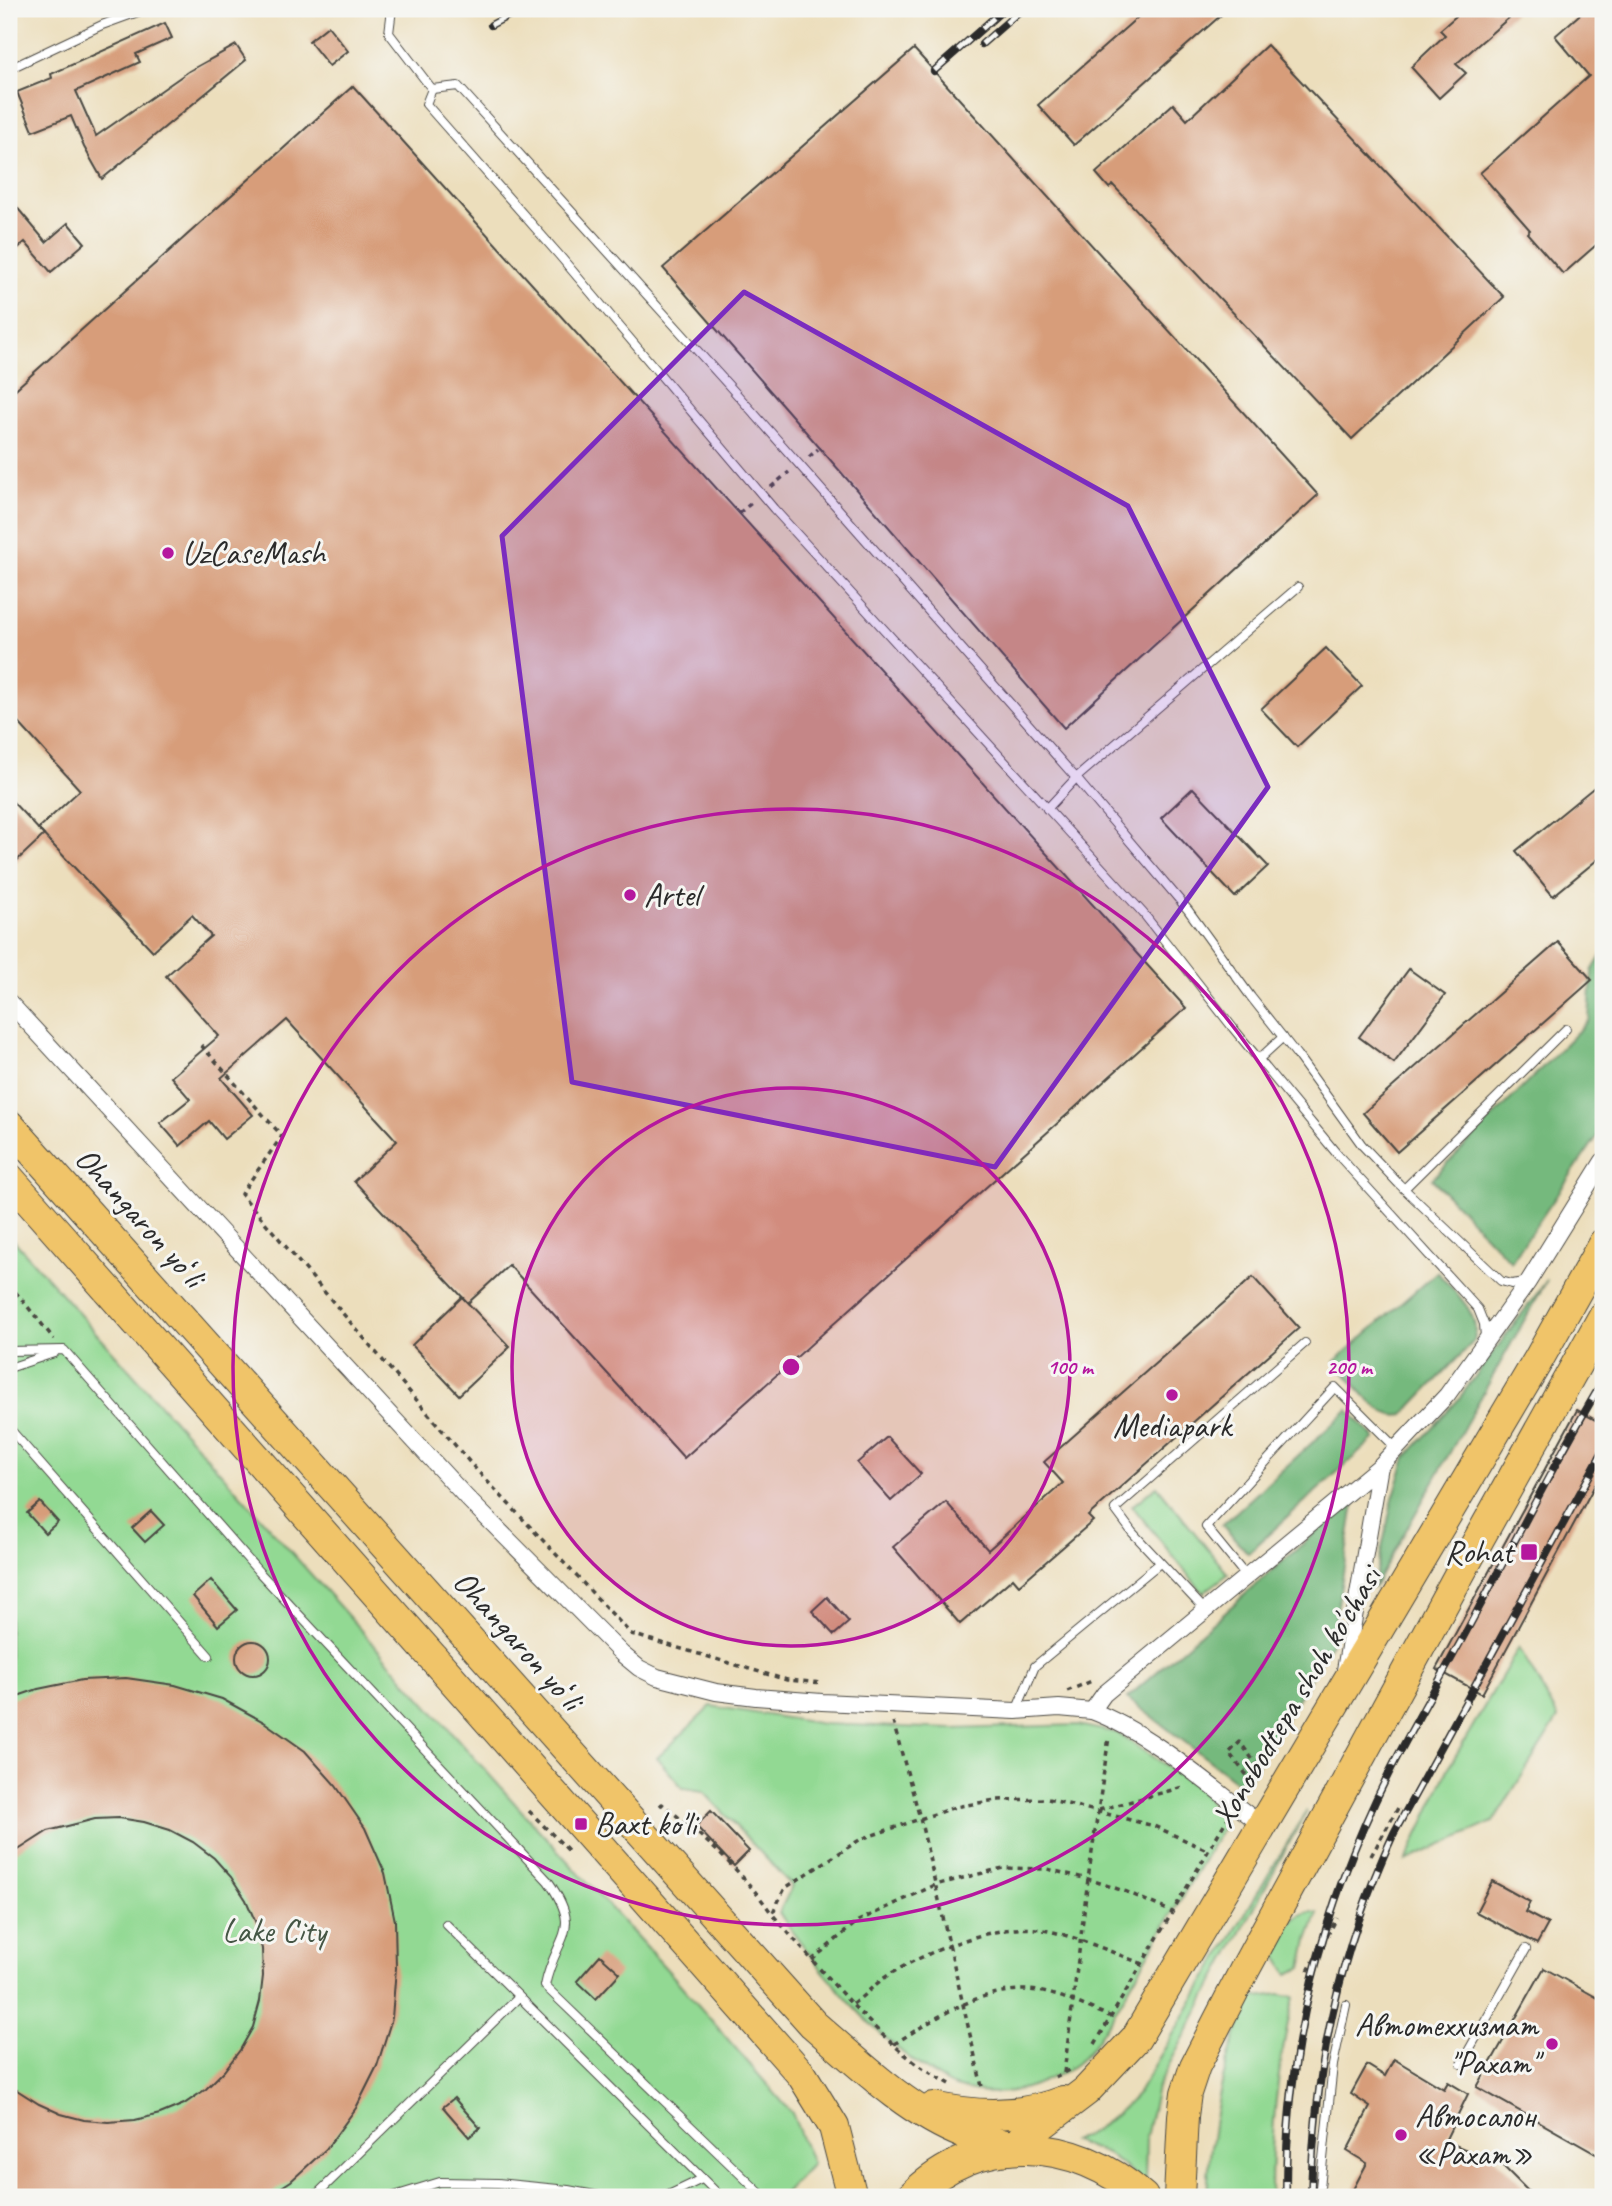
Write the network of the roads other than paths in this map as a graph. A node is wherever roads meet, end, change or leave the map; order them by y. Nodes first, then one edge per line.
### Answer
1 (146, 9) edge
2 (392, 9) edge
3 (9, 69) edge
4 (432, 89) junction
5 (1297, 587) dead end
6 (1076, 778) junction
7 (1047, 809) junction
8 (9, 1002) edge
9 (1566, 1029) dead end
10 (1283, 1037) junction
11 (1259, 1059) junction
12 (9, 1125) edge
13 (1603, 1161) edge
14 (9, 1178) edge
15 (1404, 1189) junction
16 (1603, 1244) edge
17 (1528, 1282) junction
18 (1603, 1317) edge
19 (1305, 1343) dead end
20 (1486, 1343) junction
21 (64, 1350) junction
22 (9, 1351) edge
23 (9, 1368) edge
24 (9, 1428) edge
25 (1395, 1447) junction
26 (1380, 1466) junction
27 (1160, 1563) junction
28 (1246, 1576) junction
29 (1205, 1610) junction
30 (209, 1656) dead end
31 (1341, 1693) junction
32 (1016, 1711) junction
33 (1092, 1711) junction
34 (1263, 1826) junction
35 (446, 1924) dead end
36 (1526, 1949) dead end
37 (519, 1997) junction
38 (1346, 2005) dead end
39 (1461, 2064) dead end
40 (1076, 2077) junction
41 (895, 2092) junction
42 (1019, 2148) junction
43 (702, 2179) junction
44 (314, 2197) edge
45 (391, 2197) edge
46 (605, 2197) edge
47 (664, 2197) edge
48 (721, 2197) edge
49 (764, 2197) edge
50 (852, 2197) edge
51 (911, 2197) edge
52 (1143, 2197) edge
53 (1179, 2197) edge
54 (1320, 2197) edge

1 - 3 lane
2 - 4 lane
4 - 6 lane
4 - 7 lane
5 - 6 lane
6 - 7 lane
6 - 10 lane
7 - 11 lane
8 - 32 street
9 - 15 lane
10 - 11 lane
10 - 15 lane
11 - 20 lane
12 - 41 highway, Ohangaron yoʻli
13 - 17 street
14 - 50 highway
15 - 17 lane
16 - 31 highway, Xonobodtepa shoh ko'chasi
17 - 20 street
18 - 53 highway
19 - 27 lane
20 - 25 street
21 - 22 lane
21 - 23 lane
21 - 49 lane
24 - 30 lane
25 - 26 street
25 - 28 lane
26 - 28 street
26 - 31 street
27 - 29 lane
27 - 32 lane
28 - 29 street
29 - 33 street
31 - 34 highway, Xonobodtepa shoh ko'chasi
32 - 33 street
33 - 34 street
34 - 40 highway, Xonobodtepa shoh ko'chasi
35 - 37 lane
36 - 39 lane
37 - 43 lane
37 - 44 lane
38 - 54 lane
40 - 41 highway
40 - 42 highway, Xonobodtepa shoh ko'chasi
41 - 42 highway, Ohangaron yoʻli
42 - 51 highway
42 - 52 highway, Ohangaron yoʻli
43 - 47 lane
43 - 48 lane
45 - 46 lane

